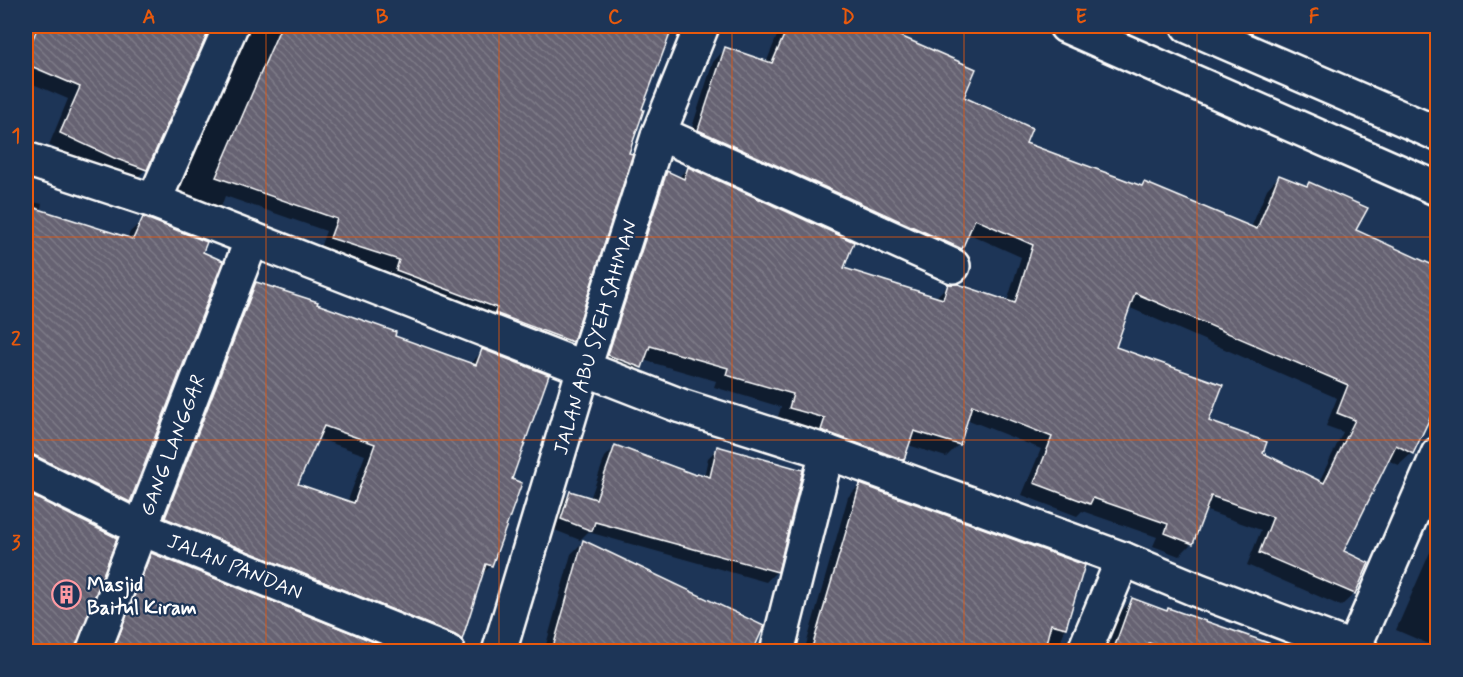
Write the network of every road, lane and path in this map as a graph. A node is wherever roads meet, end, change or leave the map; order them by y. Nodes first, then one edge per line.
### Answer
1 (231, 26) edge
2 (702, 26) edge
3 (1066, 26) edge
4 (1188, 26) edge
5 (659, 133) junction
6 (1437, 134) edge
7 (26, 159) edge
8 (1437, 189) edge
9 (154, 201) junction
10 (252, 238) junction
11 (953, 267) dead end
12 (584, 368) junction
13 (827, 452) junction
14 (1437, 454) edge
15 (26, 472) edge
16 (140, 528) junction
17 (1123, 559) junction
18 (1356, 650) edge
19 (93, 651) edge
20 (448, 651) edge
21 (499, 651) edge
22 (777, 651) edge
23 (1084, 651) edge

1 - 9 street
2 - 5 street, JALAN ABU SYEH SAHMAN
3 - 8 street
4 - 6 street
5 - 11 street
5 - 12 street, JALAN ABU SYEH SAHMAN
7 - 9 street
9 - 10 street
10 - 12 street
10 - 16 street, GANG LANGGAR
12 - 13 street
12 - 21 street, JALAN ABU SYEH SAHMAN
13 - 17 street
13 - 22 street
14 - 18 street
15 - 16 street, JALAN PANDAN
16 - 19 street, GANG LANGGAR
16 - 20 street, JALAN PANDAN
17 - 18 street
17 - 23 street

